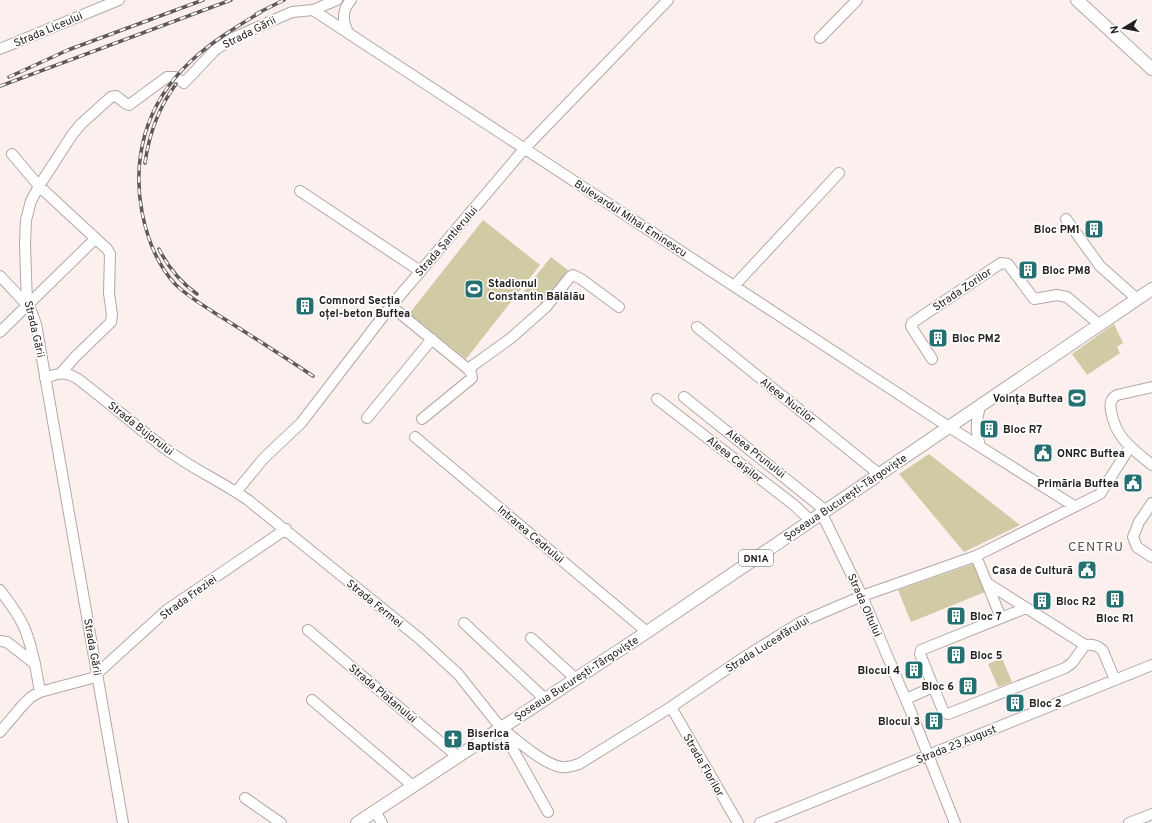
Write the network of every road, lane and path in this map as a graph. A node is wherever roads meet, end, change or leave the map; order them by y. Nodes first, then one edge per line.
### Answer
1 (118, 0) edge
2 (337, 0) edge
3 (351, 0) edge
4 (668, 0) edge
5 (857, 0) edge
6 (1077, 0) edge
7 (313, 10) junction
8 (348, 32) junction
9 (820, 38) dead end
10 (0, 49) edge
11 (1152, 69) edge
12 (525, 148) junction
13 (12, 154) dead end
14 (839, 173) dead end
15 (39, 186) junction
16 (300, 191) dead end
17 (1066, 219) dead end
18 (95, 239) junction
19 (420, 271) junction
20 (0, 276) edge
21 (734, 286) junction
22 (1152, 289) edge
23 (1137, 299) junction
24 (28, 305) junction
25 (391, 306) junction
26 (619, 307) dead end
27 (1100, 325) junction
28 (697, 327) dead end
29 (0, 332) edge
30 (432, 339) junction
31 (932, 359) dead end
32 (468, 369) junction
33 (61, 373) junction
34 (45, 378) junction
35 (1152, 387) edge
36 (684, 397) dead end
37 (657, 399) dead end
38 (980, 406) junction
39 (367, 418) dead end
40 (422, 419) dead end
41 (948, 427) junction
42 (414, 437) dead end
43 (980, 446) junction
44 (1130, 447) junction
45 (1152, 465) edge
46 (879, 474) junction
47 (236, 492) junction
48 (1152, 503) edge
49 (1074, 506) junction
50 (824, 512) junction
51 (811, 521) junction
52 (286, 530) junction
53 (976, 556) junction
54 (1152, 557) edge
55 (987, 583) junction
56 (0, 590) edge
57 (862, 596) junction
58 (1026, 608) junction
59 (1001, 618) junction
60 (464, 623) dead end
61 (308, 630) dead end
62 (647, 632) junction
63 (531, 638) dead end
64 (0, 641) edge
65 (1085, 645) junction
66 (35, 664) junction
67 (1152, 665) edge
68 (97, 673) junction
69 (576, 679) junction
70 (1115, 680) junction
71 (933, 687) junction
72 (40, 692) junction
73 (545, 699) junction
74 (906, 699) junction
75 (312, 700) dead end
76 (671, 707) junction
77 (501, 728) junction
78 (0, 732) edge
79 (928, 755) junction
80 (458, 757) junction
81 (413, 786) junction
82 (245, 798) dead end
83 (375, 811) junction
84 (548, 812) dead end
85 (1152, 814) edge
86 (123, 823) edge
87 (281, 823) edge
88 (357, 823) edge
89 (382, 823) edge
90 (738, 823) edge
91 (760, 823) edge
92 (955, 823) edge
93 (1129, 823) edge

1 - 10 street, Strada Liceului
2 - 7 street, Strada Gării
3 - 8 street
4 - 12 street, Strada Șantierului
5 - 9 street
6 - 11 main road
7 - 8 street, Bulevardul Mihai Eminescu
7 - 15 street, Strada Gării
8 - 12 street, Bulevardul Mihai Eminescu
12 - 19 street, Strada Șantierului
12 - 21 street, Bulevardul Mihai Eminescu
13 - 15 street
14 - 21 street
15 - 18 street
15 - 24 street, Strada Gării
16 - 19 street
17 - 23 street
18 - 24 street
18 - 33 street
19 - 25 street, Strada Șantierului
20 - 24 street
21 - 41 street, Bulevardul Mihai Eminescu
22 - 23 main road, Șoseaua București-Târgoviște / DN1A
23 - 27 main road, Șoseaua București-Târgoviște / DN1A
24 - 29 street
24 - 34 street, Strada Gării
25 - 30 street
25 - 47 street, Strada Șantierului
26 - 32 street
27 - 31 street, Strada Zorilor
27 - 38 main road, Șoseaua București-Târgoviște / DN1A
28 - 46 street, Aleea Nucilor
30 - 32 street
30 - 39 street
32 - 40 street
33 - 34 street
33 - 47 street, Strada Bujorului
34 - 68 street, Strada Gării
35 - 44 street
36 - 50 street, Aleea Prunului
37 - 51 street, Aleea Caișilor
38 - 41 main road, Șoseaua București-Târgoviște / DN1A
38 - 43 street
41 - 43 street, Bulevardul Mihai Eminescu
41 - 46 main road, Șoseaua București-Târgoviște / DN1A
42 - 62 street, Intrarea Cedrului
43 - 49 street, Bulevardul Mihai Eminescu
44 - 45 street
44 - 49 street, Strada Luceafărului
46 - 50 main road, Șoseaua București-Târgoviște / DN1A
47 - 52 street, Strada Fermei
48 - 54 street
49 - 53 street, Strada Luceafărului
50 - 51 main road, Șoseaua București-Târgoviște / DN1A
50 - 57 street, Strada Oltului
51 - 62 main road, Șoseaua București-Târgoviște / DN1A
52 - 68 street, Strada Freziei
52 - 77 street, Strada Fermei
53 - 55 street
53 - 57 street, Strada Luceafărului
55 - 58 street
55 - 59 street
56 - 66 street
57 - 74 street, Strada Oltului
57 - 76 street, Strada Luceafărului
58 - 59 street
58 - 65 street
59 - 71 street
60 - 73 street
61 - 80 street, Strada Platanului
62 - 69 main road, Șoseaua București-Târgoviște / DN1A
63 - 69 street
64 - 66 street
65 - 70 street
65 - 71 street
66 - 72 street
67 - 70 street, Strada 23 August
68 - 72 street, Strada Freziei
68 - 86 street, Strada Gării
69 - 73 main road, Șoseaua București-Târgoviște / DN1A
70 - 79 street, Strada 23 August
71 - 74 street
72 - 78 street
73 - 77 main road, Șoseaua București-Târgoviște / DN1A
74 - 79 street, Strada Oltului
75 - 81 street
76 - 77 street, Strada Luceafărului
76 - 90 street, Strada Florilor
77 - 80 main road, Șoseaua București-Târgoviște / DN1A
77 - 84 street
79 - 91 street, Strada 23 August
79 - 92 street, Strada Oltului
80 - 81 main road, Șoseaua București-Târgoviște / DN1A
81 - 83 main road, Șoseaua București-Târgoviște / DN1A
82 - 87 street
83 - 88 main road, Șoseaua București-Târgoviște / DN1A
83 - 89 street
85 - 93 street

